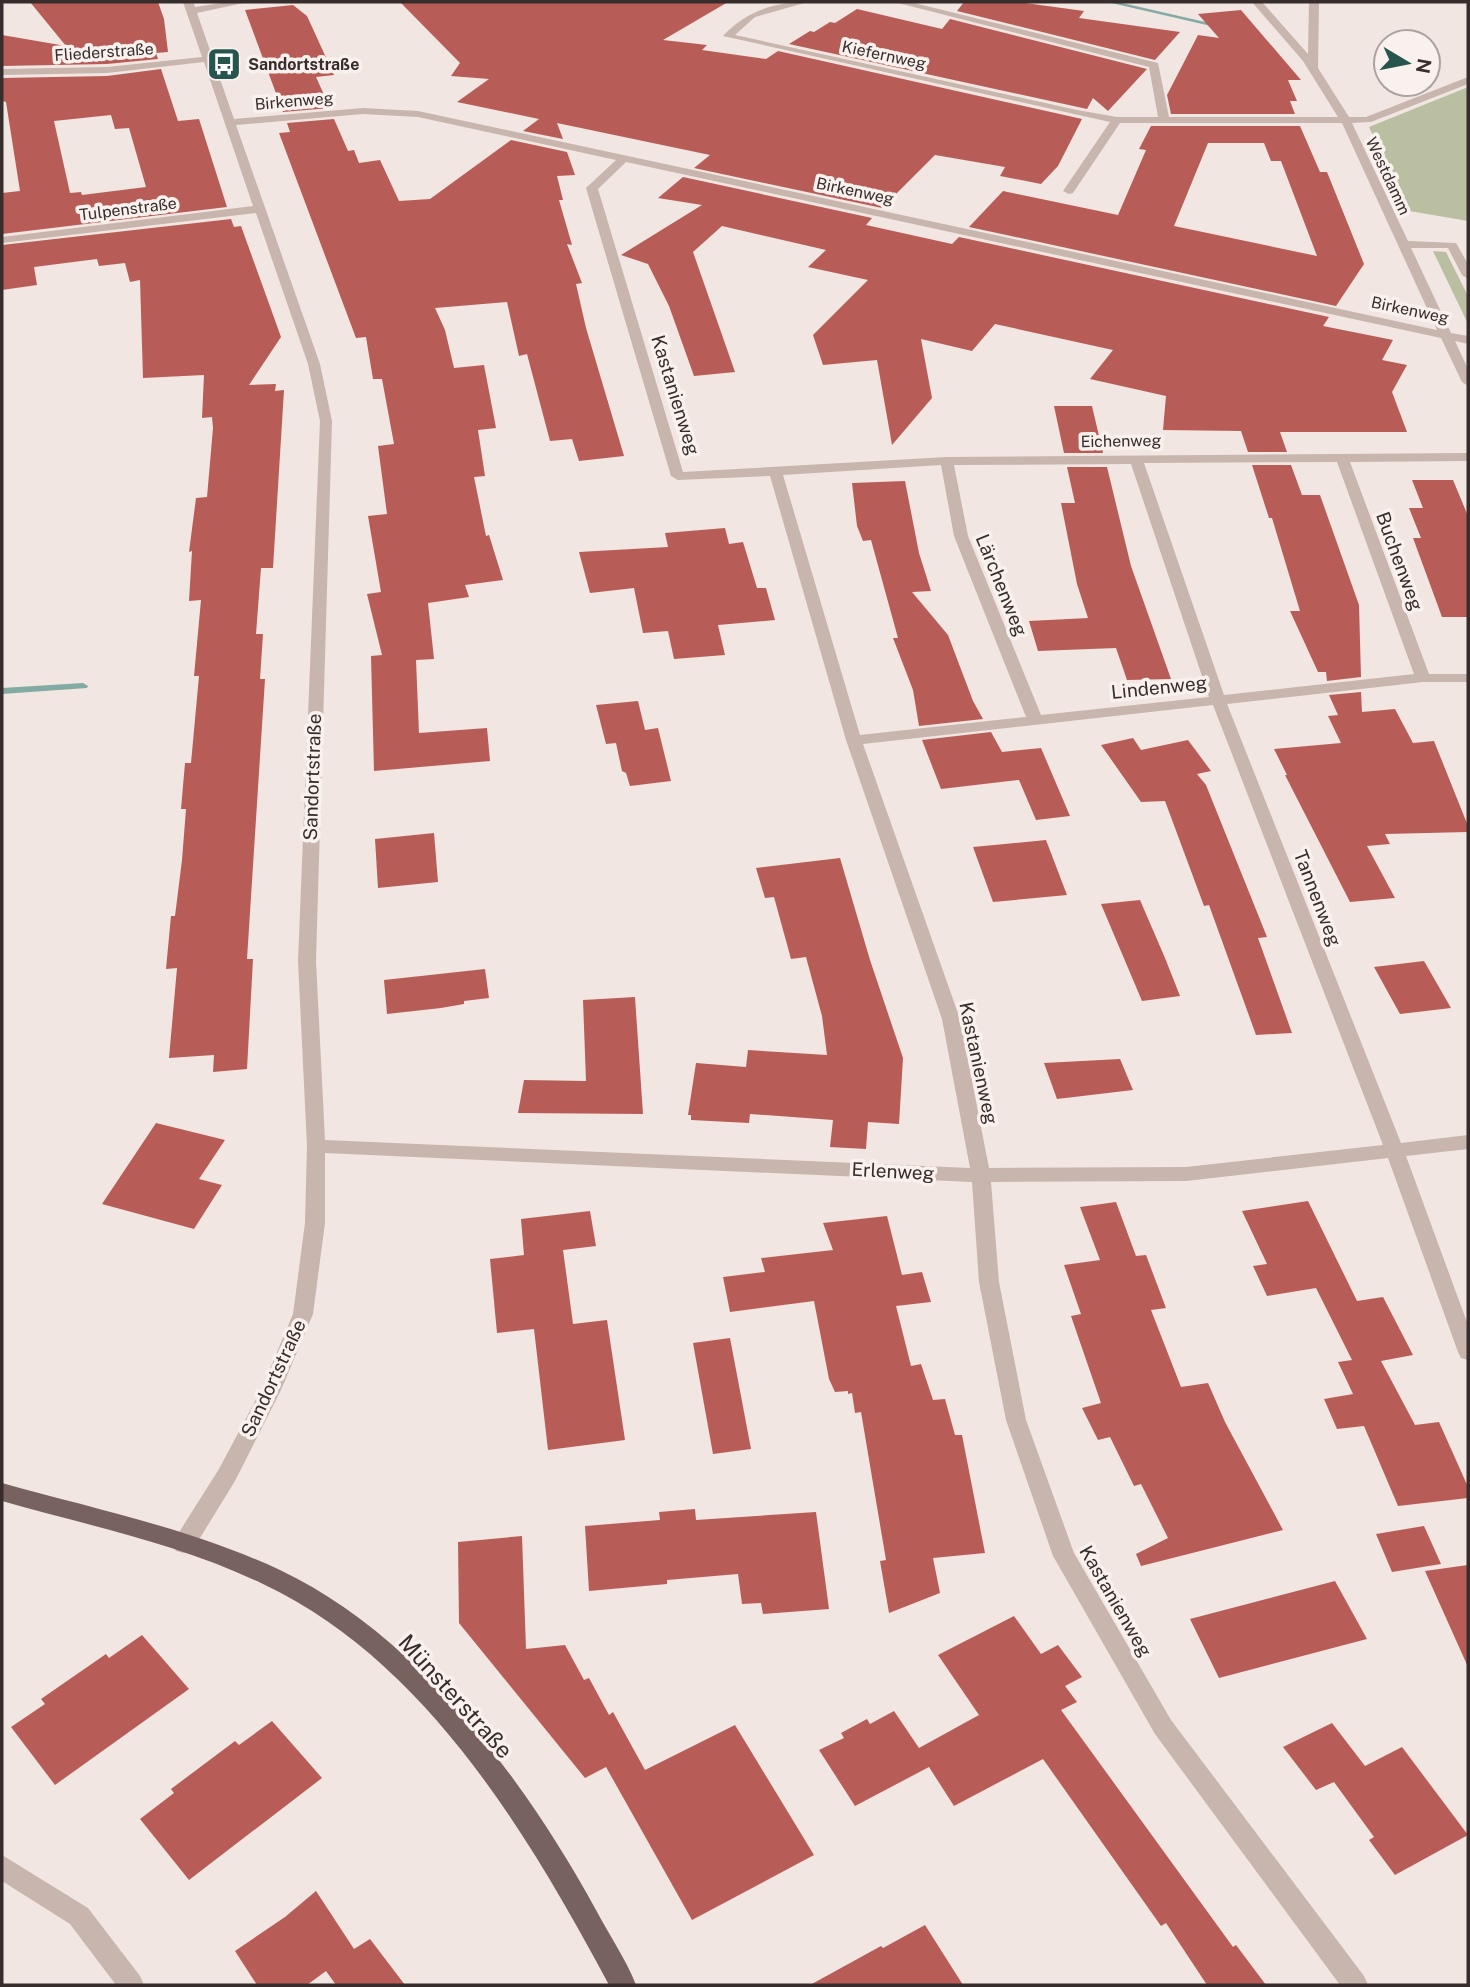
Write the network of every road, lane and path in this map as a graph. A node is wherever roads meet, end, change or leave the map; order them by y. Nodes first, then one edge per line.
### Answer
1 (243, 2) edge
2 (803, 2) edge
3 (899, 2) edge
4 (1257, 2) edge
5 (1314, 2) edge
6 (189, 7) edge
7 (207, 59) junction
8 (1313, 67) junction
9 (2, 72) edge
10 (1468, 80) edge
11 (1117, 120) junction
12 (1164, 120) junction
13 (1346, 121) junction
14 (231, 122) junction
15 (624, 158) junction
16 (1069, 191) dead end
17 (259, 209) junction
18 (2, 240) edge
19 (1402, 244) junction
20 (1468, 275) edge
21 (1445, 333) junction
22 (1468, 340) edge
23 (1468, 382) edge
24 (1468, 457) edge
25 (1136, 458) junction
26 (1342, 458) junction
27 (947, 461) junction
28 (775, 472) junction
29 (1423, 678) junction
30 (1468, 678) edge
31 (1217, 700) junction
32 (1035, 719) junction
33 (853, 740) junction
34 (1468, 1142) edge
35 (316, 1146) junction
36 (1395, 1151) junction
37 (981, 1175) junction
38 (1468, 1352) edge
39 (2, 1492) edge
40 (184, 1544) junction
41 (2, 1867) edge
42 (131, 1985) edge
43 (623, 1985) edge
44 (1356, 1985) edge

1 - 6 street
2 - 11 street, Kiefernweg
3 - 12 street
4 - 8 street, Westdamm
5 - 8 street
6 - 7 street, Sandortstraße
7 - 9 street, Fliederstraße
7 - 14 street, Sandortstraße
8 - 13 street, Westdamm
10 - 13 street, Westdamm
11 - 12 street, Kiefernweg
11 - 16 street
12 - 13 street, Kiefernweg
13 - 19 street, Westdamm
14 - 15 street, Birkenweg
14 - 17 street, Sandortstraße
15 - 21 street, Birkenweg
15 - 28 street, Kastanienweg
17 - 18 street, Tulpenstraße
17 - 35 street, Sandortstraße
19 - 20 street, Westdamm
19 - 21 street, Westdamm
21 - 22 street, Birkenweg
21 - 23 street, Westdamm
24 - 26 street, Eichenweg
25 - 26 street, Eichenweg
25 - 27 street, Eichenweg
25 - 31 street, Tannenweg
26 - 29 street, Buchenweg
27 - 28 street, Eichenweg
27 - 32 street, Lärchenweg
28 - 33 street, Kastanienweg
29 - 30 street, Lindenweg
29 - 31 street, Lindenweg
31 - 32 street, Lindenweg
31 - 36 street, Tannenweg
32 - 33 street, Lindenweg
33 - 37 street, Kastanienweg
34 - 36 street, Erlenweg
35 - 37 street, Erlenweg
35 - 40 street, Sandortstraße
36 - 37 street, Erlenweg
36 - 38 street, Tannenweg
37 - 44 street, Kastanienweg
39 - 40 main road, Münsterstraße
40 - 43 main road, Münsterstraße
41 - 42 street

